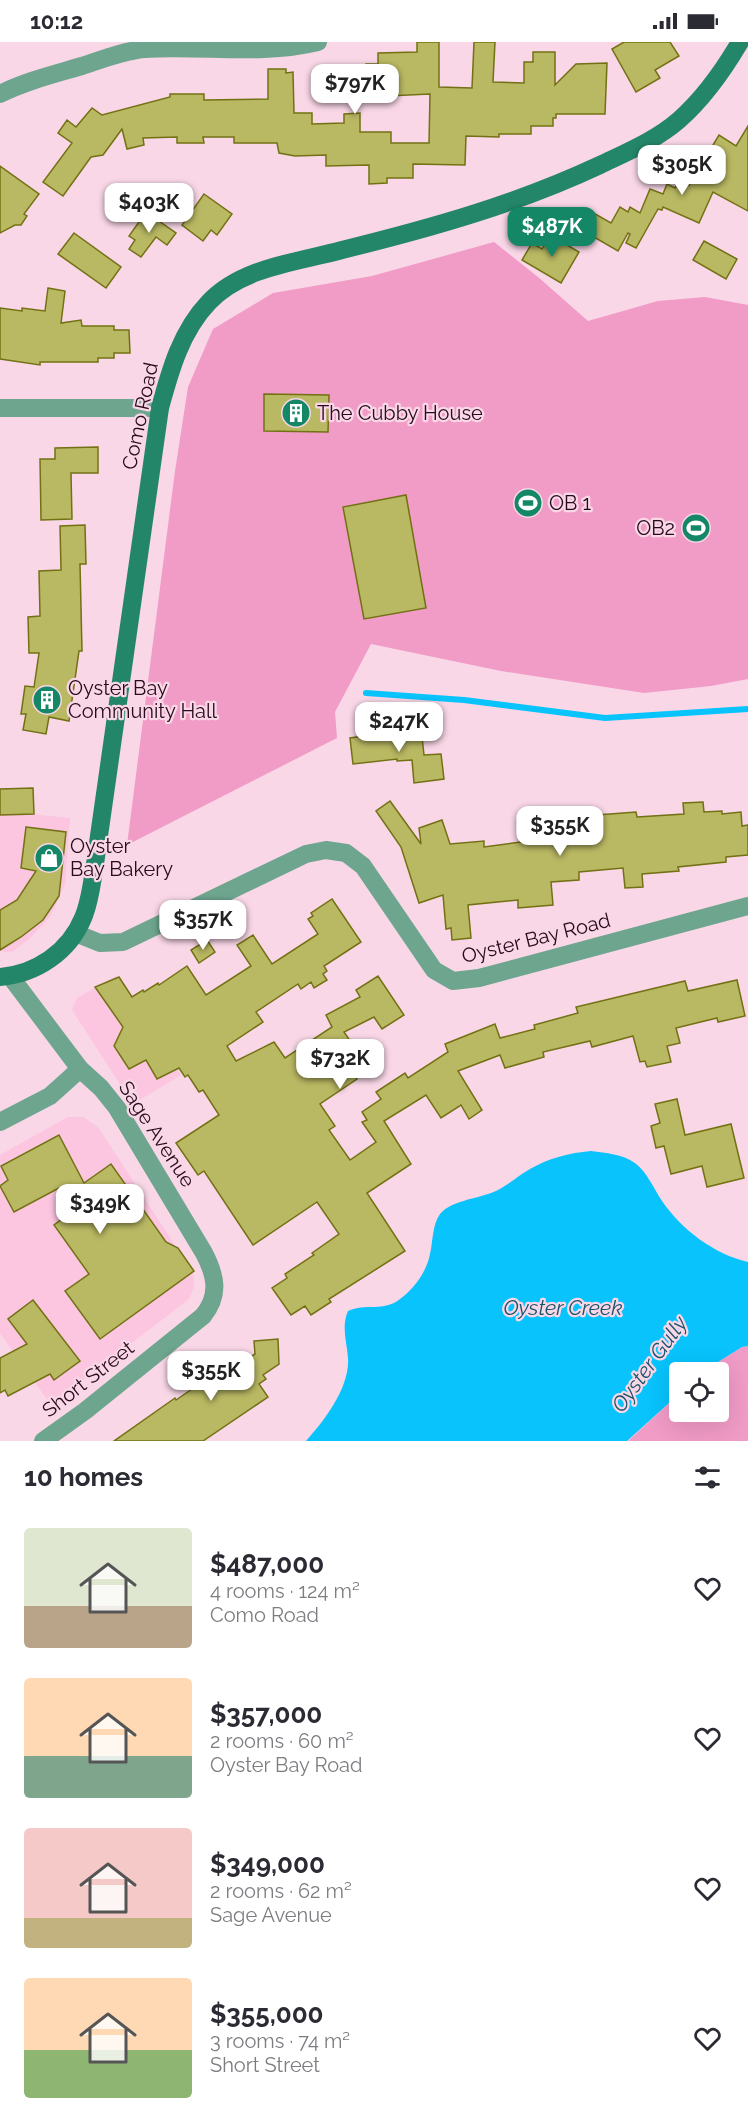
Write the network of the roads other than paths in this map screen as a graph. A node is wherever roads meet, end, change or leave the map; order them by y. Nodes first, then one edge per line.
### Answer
1 (318, 42) edge
2 (740, 42) edge
3 (0, 94) edge
4 (0, 408) edge
5 (160, 408) junction
6 (748, 906) edge
7 (75, 933) junction
8 (5, 977) edge
9 (80, 1069) junction
10 (0, 1122) edge
11 (212, 1268) joint
12 (43, 1441) edge

1 - 3 street
2 - 5 street, Como Road
4 - 5 street
5 - 7 street, Como Road
6 - 7 street, Oyster Bay Road
7 - 8 street
8 - 9 street, Sage Avenue
9 - 10 street
9 - 11 street, Sage Avenue
11 - 12 street, Short Street

